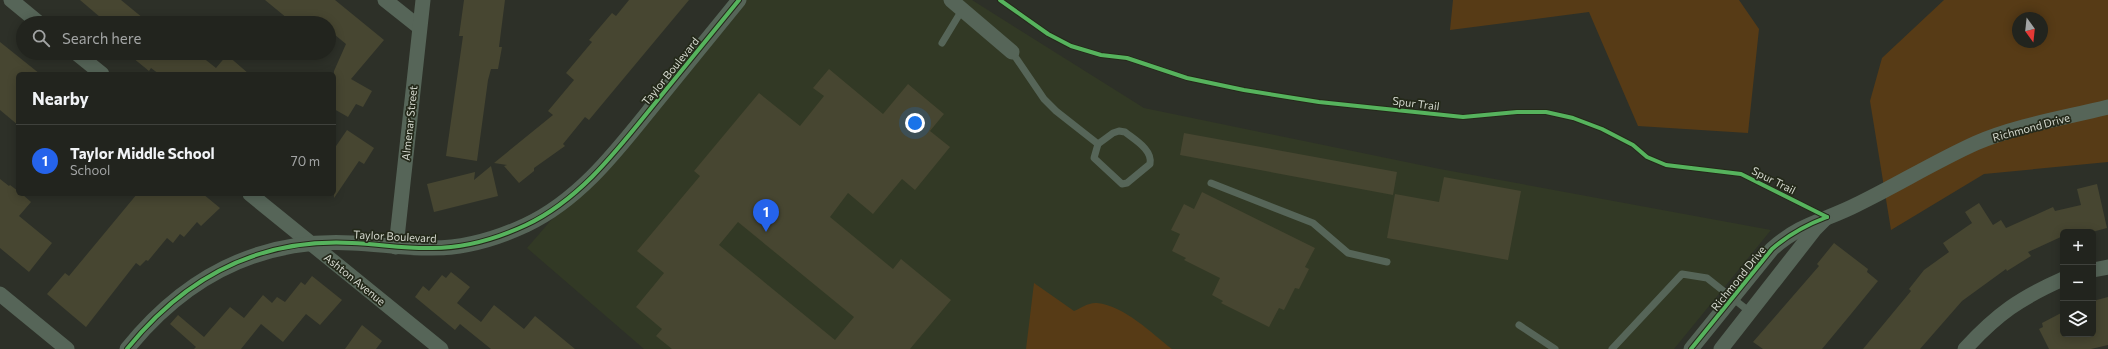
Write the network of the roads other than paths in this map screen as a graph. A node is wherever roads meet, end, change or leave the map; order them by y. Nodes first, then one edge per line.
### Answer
1 (11, 0) edge
2 (385, 0) edge
3 (423, 0) edge
4 (739, 0) edge
5 (956, 5) edge
6 (30, 16) edge
7 (419, 28) junction
8 (942, 43) dead end
9 (1012, 52) joint
10 (85, 60) edge
11 (100, 72) edge
12 (2108, 107) edge
13 (1098, 144) junction
14 (1210, 183) dead end
15 (252, 196) edge
16 (1827, 217) junction
17 (311, 243) junction
18 (396, 247) junction
19 (1387, 262) dead end
20 (2108, 267) edge
21 (2096, 269) edge
22 (2060, 281) edge
23 (0, 294) edge
24 (1733, 298) junction
25 (1751, 312) junction
26 (1519, 326) dead end
27 (67, 349) edge
28 (127, 349) edge
29 (441, 349) edge
30 (1555, 349) edge
31 (1612, 349) edge
32 (1692, 349) edge
33 (1721, 349) edge
34 (1965, 349) edge

1 - 6 street
2 - 7 street
3 - 7 street, Almenar Street
4 - 18 street, Taylor Boulevard
5 - 8 lane
5 - 9 street
7 - 18 street, Almenar Street
9 - 13 lane
10 - 11 street
12 - 16 street, Richmond Drive
13 - 13 lane
14 - 19 lane
15 - 17 street, Ashton Avenue
16 - 24 street, Richmond Drive
16 - 25 street, Richmond Drive
17 - 18 street, Taylor Boulevard
17 - 28 street, Taylor Boulevard
17 - 29 street, Ashton Avenue
20 - 21 street
22 - 34 street
23 - 27 street
24 - 25 lane
24 - 31 lane
24 - 32 street, Richmond Drive
25 - 33 street, Richmond Drive
26 - 30 lane

